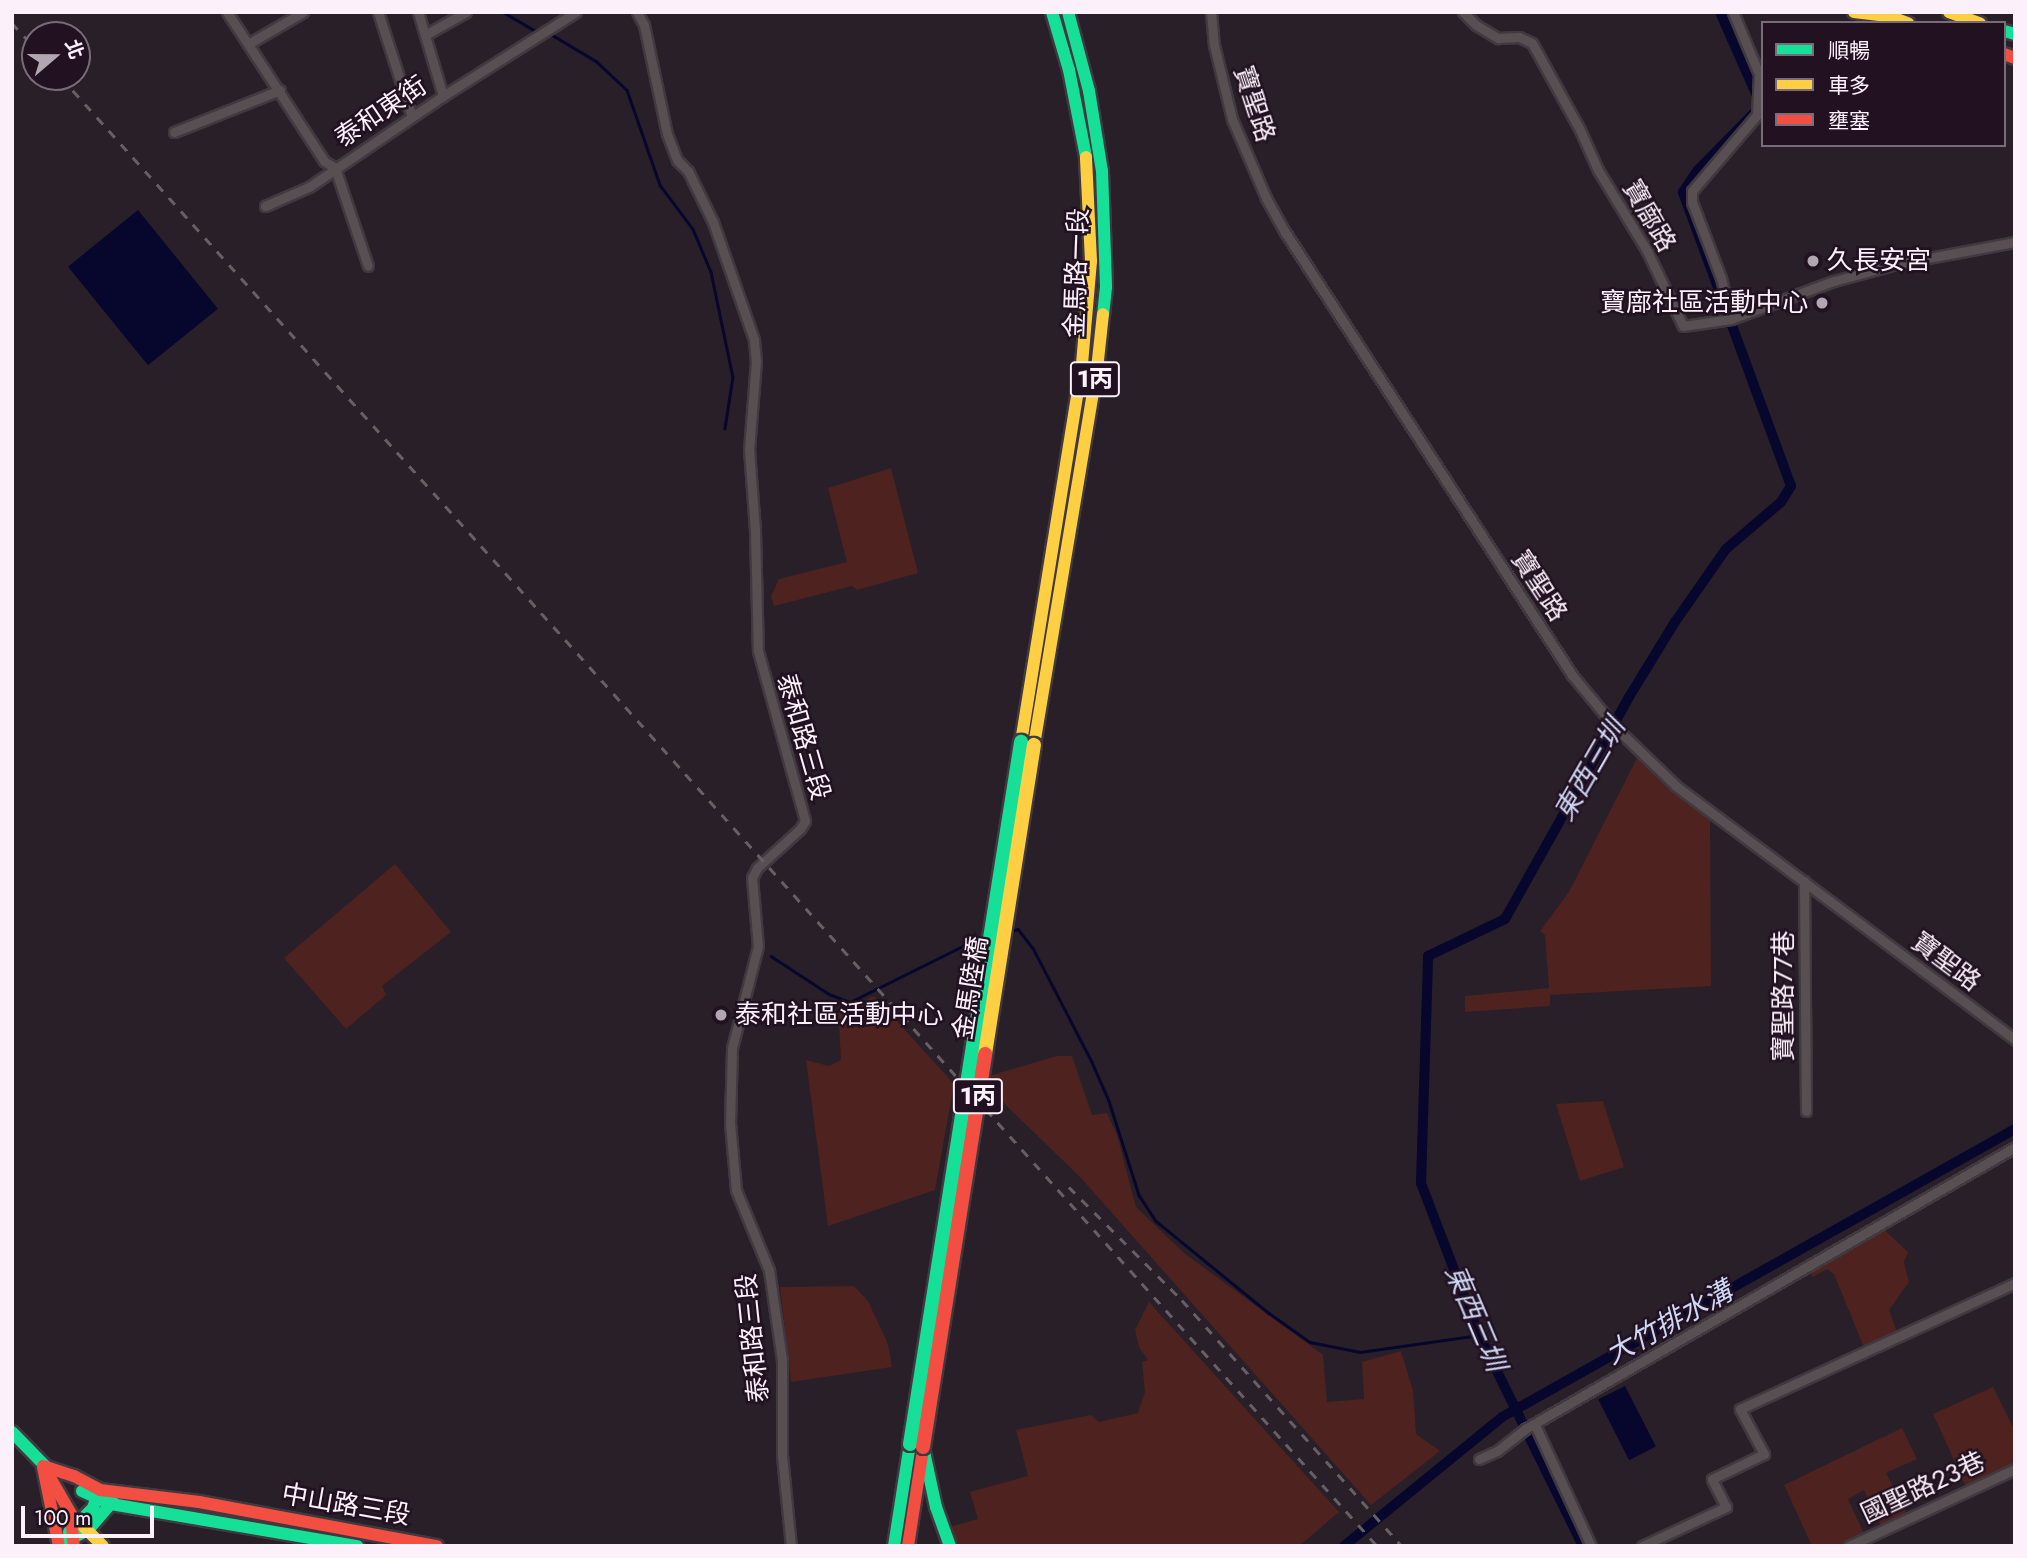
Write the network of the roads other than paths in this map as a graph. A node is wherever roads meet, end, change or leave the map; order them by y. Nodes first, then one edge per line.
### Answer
1 (227, 12) edge
2 (303, 12) edge
3 (378, 12) edge
4 (418, 12) edge
5 (466, 12) edge
6 (576, 12) edge
7 (637, 12) edge
8 (1052, 12) edge
9 (1068, 12) edge
10 (1211, 12) edge
11 (1462, 12) edge
12 (1732, 12) edge
13 (1854, 12) edge
14 (1949, 12) edge
15 (1885, 15) edge
16 (1902, 21) edge
17 (1974, 21) edge
18 (425, 36) junction
19 (248, 44) junction
20 (280, 90) junction
21 (443, 96) junction
22 (412, 117) junction
23 (174, 132) dead end
24 (335, 168) junction
25 (265, 206) dead end
26 (2015, 242) edge
27 (368, 266) dead end
28 (1731, 319) junction
29 (1028, 743) junction
30 (1804, 881) junction
31 (2015, 1040) edge
32 (1806, 1111) dead end
33 (2015, 1147) edge
34 (2015, 1283) edge
35 (1535, 1425) junction
36 (12, 1432) edge
37 (917, 1446) junction
38 (1479, 1459) dead end
39 (43, 1466) junction
40 (2015, 1469) edge
41 (105, 1496) junction
42 (77, 1530) edge
43 (893, 1543) edge
44 (59, 1545) edge
45 (103, 1546) edge
46 (357, 1546) edge
47 (437, 1546) edge
48 (791, 1546) edge
49 (908, 1546) edge
50 (950, 1546) edge
51 (1591, 1546) edge
52 (1642, 1546) edge
53 (1849, 1546) edge

1 - 19 street, 泰和東街
2 - 19 street
3 - 22 street
4 - 18 street
5 - 18 street
6 - 21 street, 泰和東街
7 - 48 street, 泰和路三段
8 - 29 main road, 金馬路一段 / 1丙
9 - 29 main road, 金馬路一段 / 1丙
10 - 30 street, 寶聖路
11 - 28 street, 寶廍路
12 - 28 street
13 - 15 main road
14 - 17 main road
15 - 16 main road
18 - 21 street
19 - 20 street, 泰和東街
20 - 23 street
20 - 24 street, 泰和東街
21 - 22 street, 泰和東街
22 - 24 street, 泰和東街
24 - 25 street
24 - 27 street
26 - 28 street, 寶廍路
29 - 37 main road, 金馬陸橋 / 1丙, bridge
30 - 31 street, 寶聖路
30 - 32 street, 寶聖路77巷
33 - 35 street
34 - 52 street
35 - 38 street
35 - 51 street
36 - 39 main road, 中山路三段
37 - 43 main road, 1丙
37 - 49 main road, 1丙
37 - 50 main road
39 - 41 main road, 中山路三段
39 - 42 main road
39 - 44 main road
40 - 53 street, 國聖路23巷
41 - 42 main road
41 - 46 main road, 中山路三段
41 - 47 main road, 中山路三段
42 - 44 main road
42 - 45 main road

